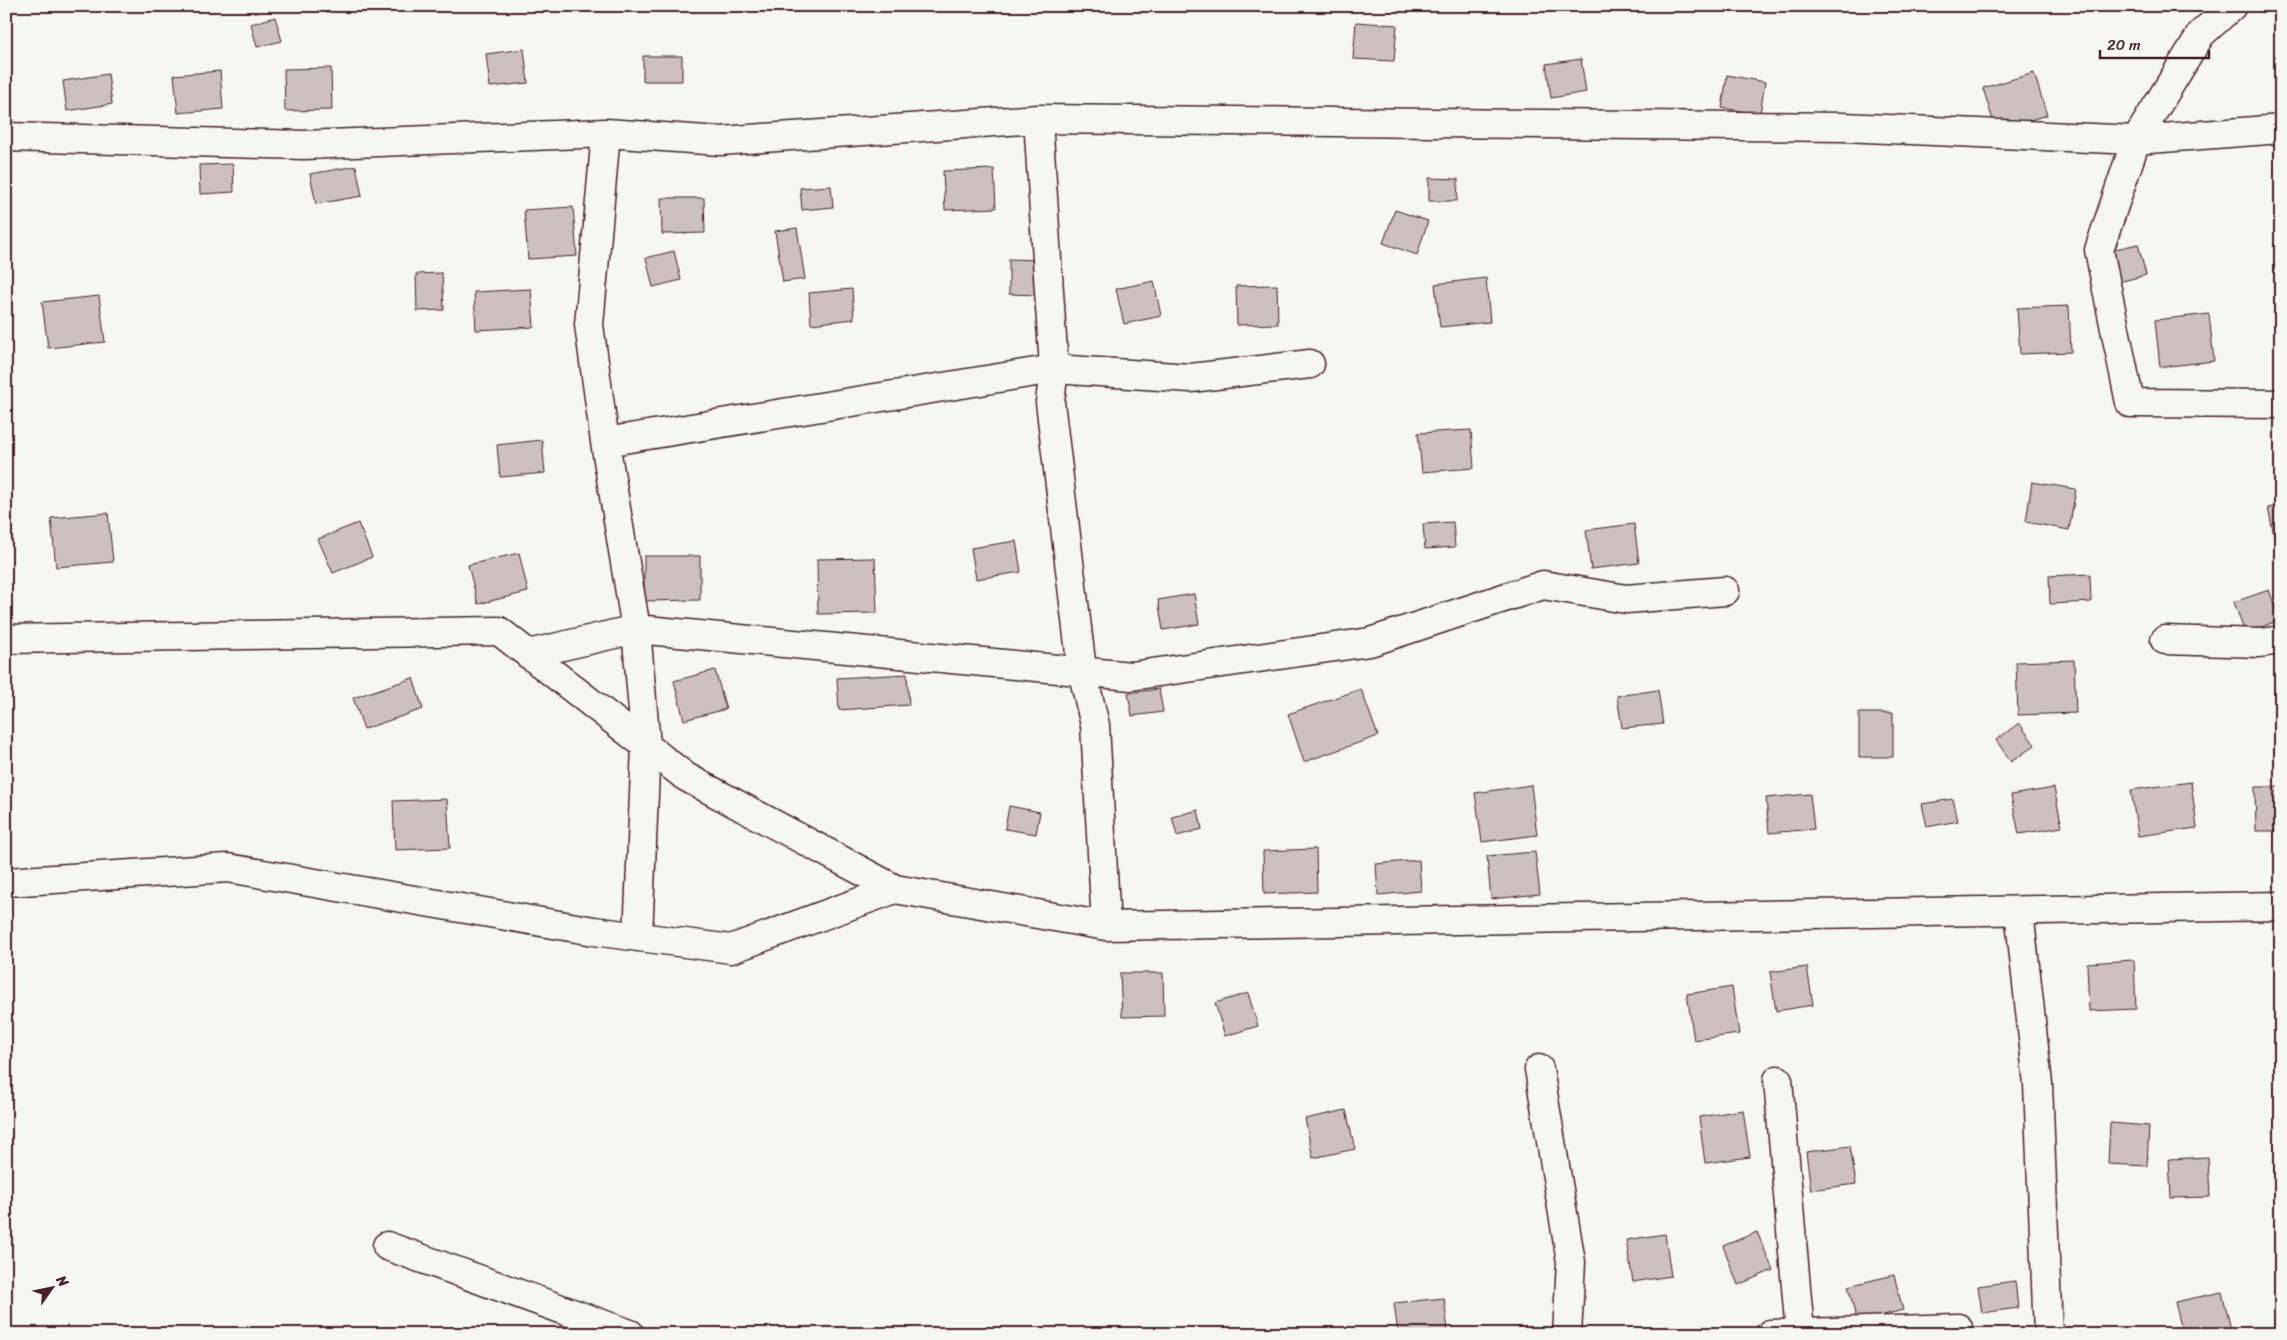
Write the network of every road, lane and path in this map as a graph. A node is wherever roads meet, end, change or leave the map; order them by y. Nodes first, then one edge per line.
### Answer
1 (2232, 6) edge
2 (1038, 119) junction
3 (2281, 129) edge
4 (606, 133) junction
5 (6, 137) edge
6 (2136, 140) junction
7 (1310, 364) dead end
8 (1054, 369) junction
9 (2281, 404) edge
10 (605, 442) junction
11 (1725, 591) dead end
12 (636, 629) junction
13 (6, 639) edge
14 (2165, 640) dead end
15 (2281, 640) edge
16 (528, 654) junction
17 (1082, 670) junction
18 (646, 746) junction
19 (6, 882) edge
20 (896, 889) junction
21 (2281, 906) edge
22 (2019, 911) junction
23 (1106, 926) junction
24 (638, 937) junction
25 (1539, 1070) dead end
26 (1778, 1080) dead end
27 (387, 1246) dead end
28 (1958, 1328) dead end
29 (1800, 1333) edge
30 (630, 1334) edge
31 (1567, 1334) edge
32 (1770, 1334) edge
33 (2048, 1334) edge

1 - 6 street
2 - 4 street
2 - 6 street
2 - 8 street
3 - 6 street
4 - 5 street
4 - 10 street
6 - 9 street
7 - 8 street
8 - 10 street
8 - 17 street
10 - 12 street
11 - 17 street
12 - 16 street
12 - 17 street
12 - 18 street
13 - 16 street
14 - 15 street
16 - 18 street
17 - 23 street
18 - 20 street
18 - 24 street
19 - 24 street
20 - 23 street
20 - 24 street
21 - 22 street
22 - 23 street
22 - 33 street
25 - 31 street
26 - 29 street
27 - 30 street
28 - 29 street
29 - 32 street

